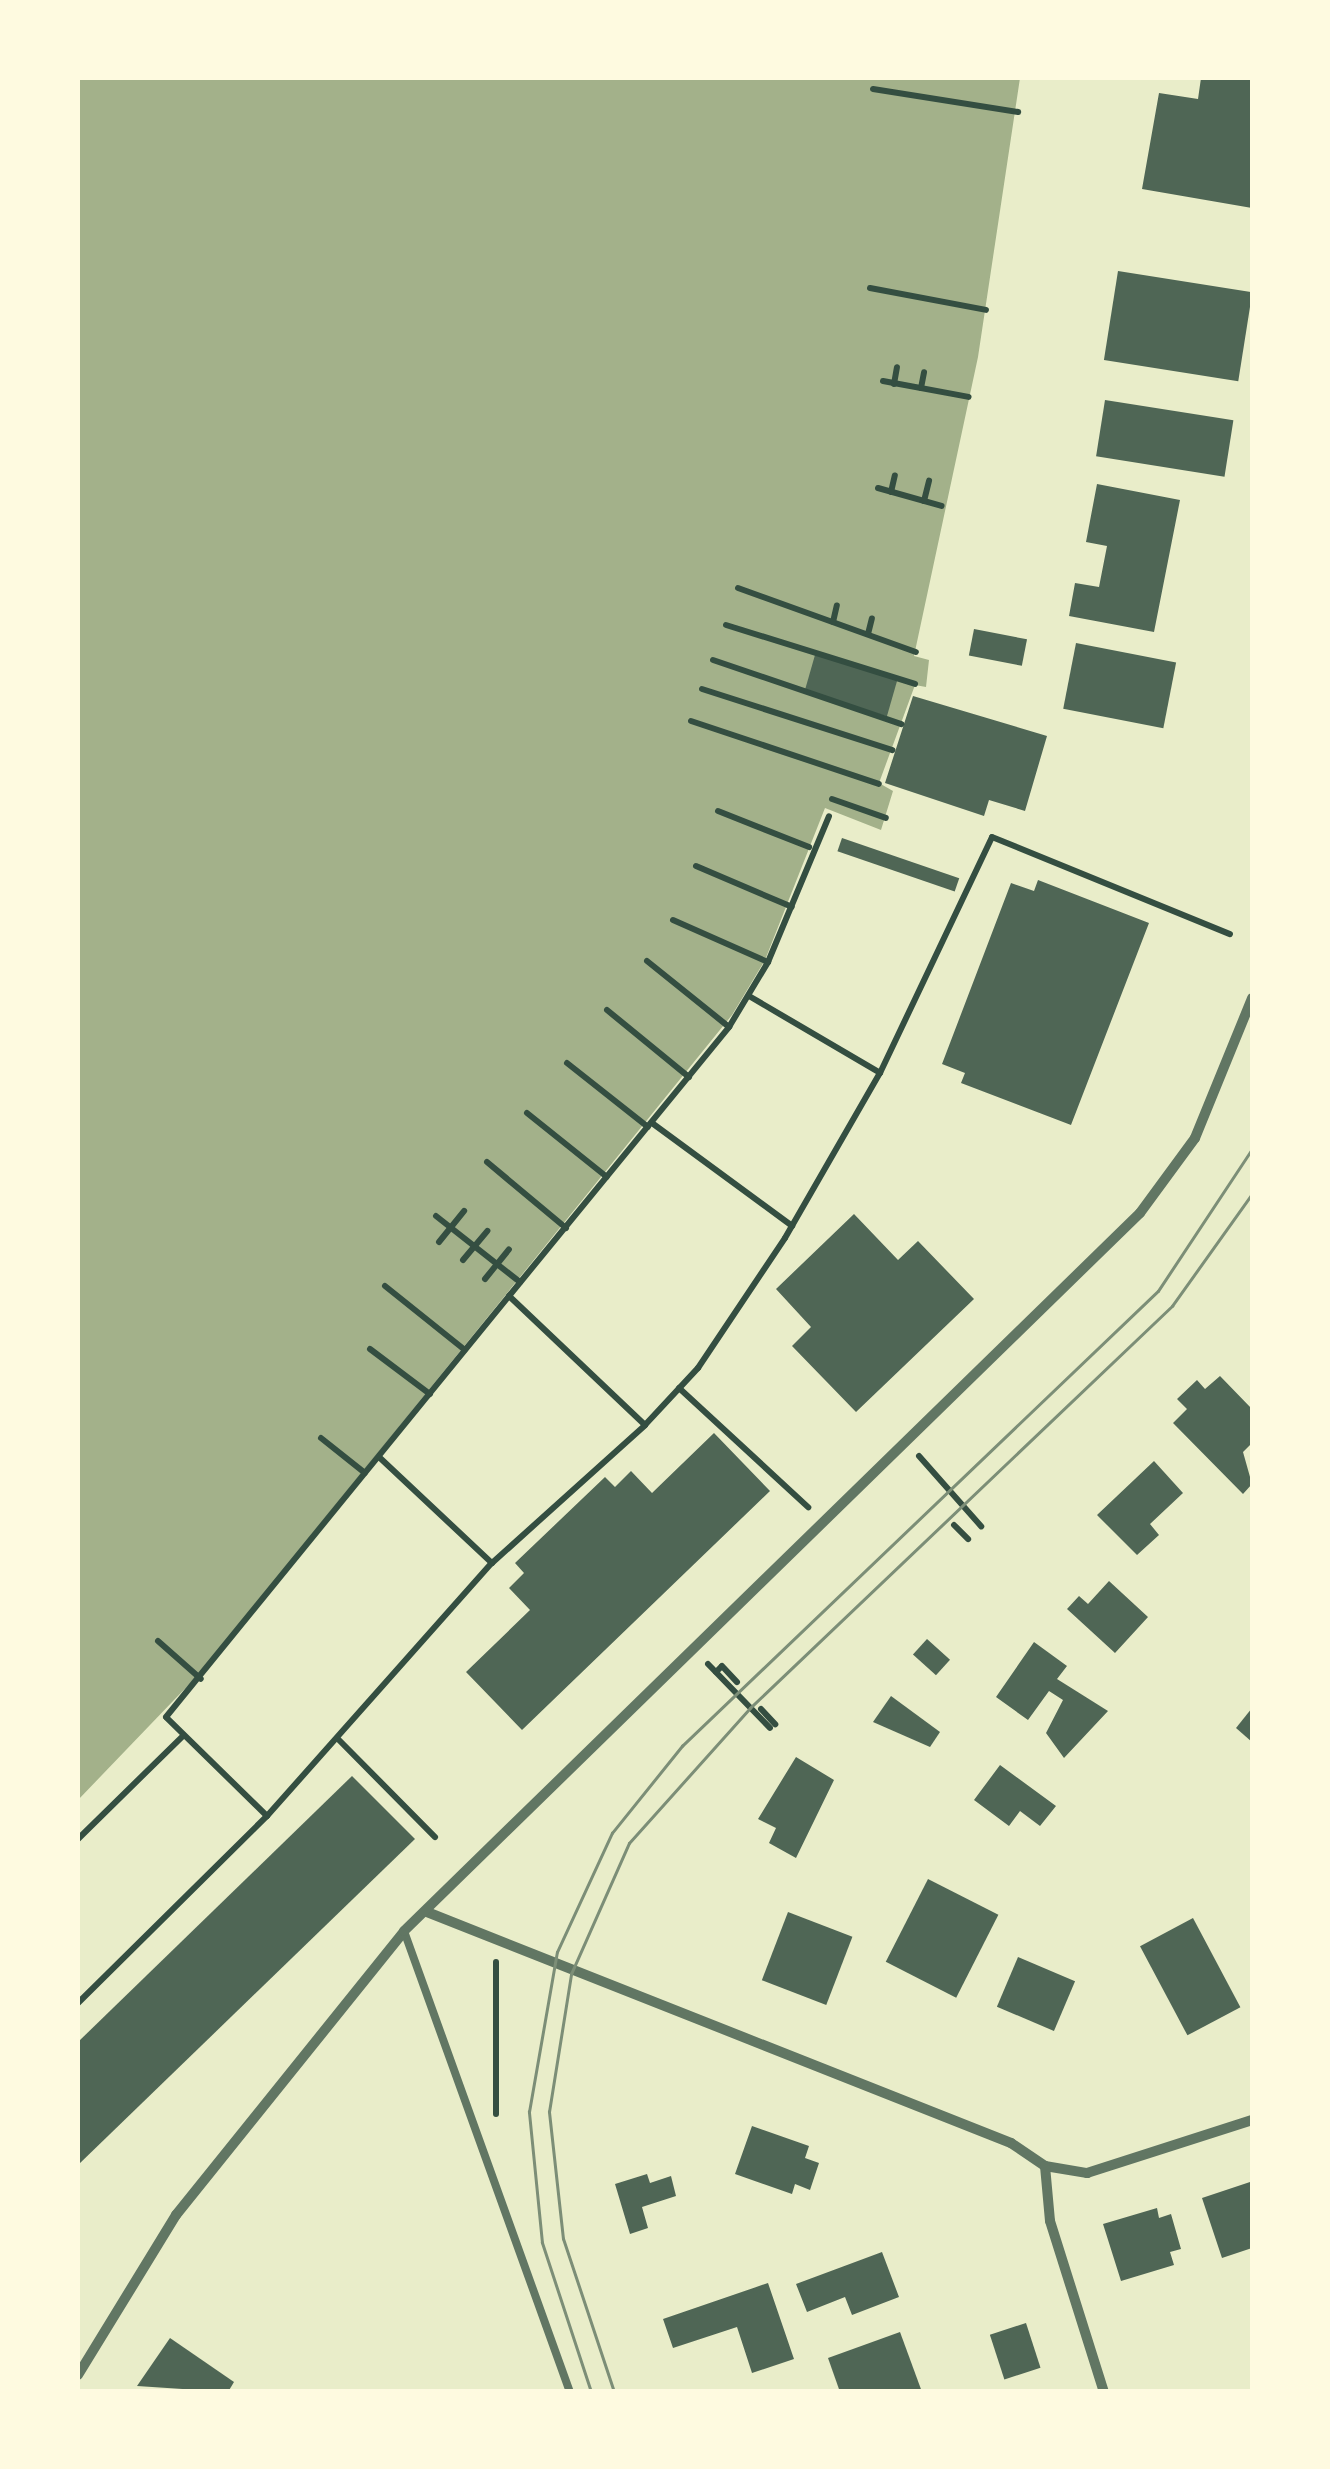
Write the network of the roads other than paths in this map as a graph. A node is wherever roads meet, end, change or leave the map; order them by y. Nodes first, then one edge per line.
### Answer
1 (1252, 998) edge
2 (1236, 1054) junction
3 (1252, 1058) edge
4 (427, 1912) junction
5 (404, 1931) junction
6 (1252, 2120) edge
7 (1045, 2166) junction
8 (78, 2375) edge
9 (570, 2392) edge
10 (1104, 2392) edge

1 - 2 street
2 - 3 street
2 - 4 street
4 - 5 street
4 - 7 street
5 - 8 street
5 - 9 lane
6 - 7 street
7 - 10 street

